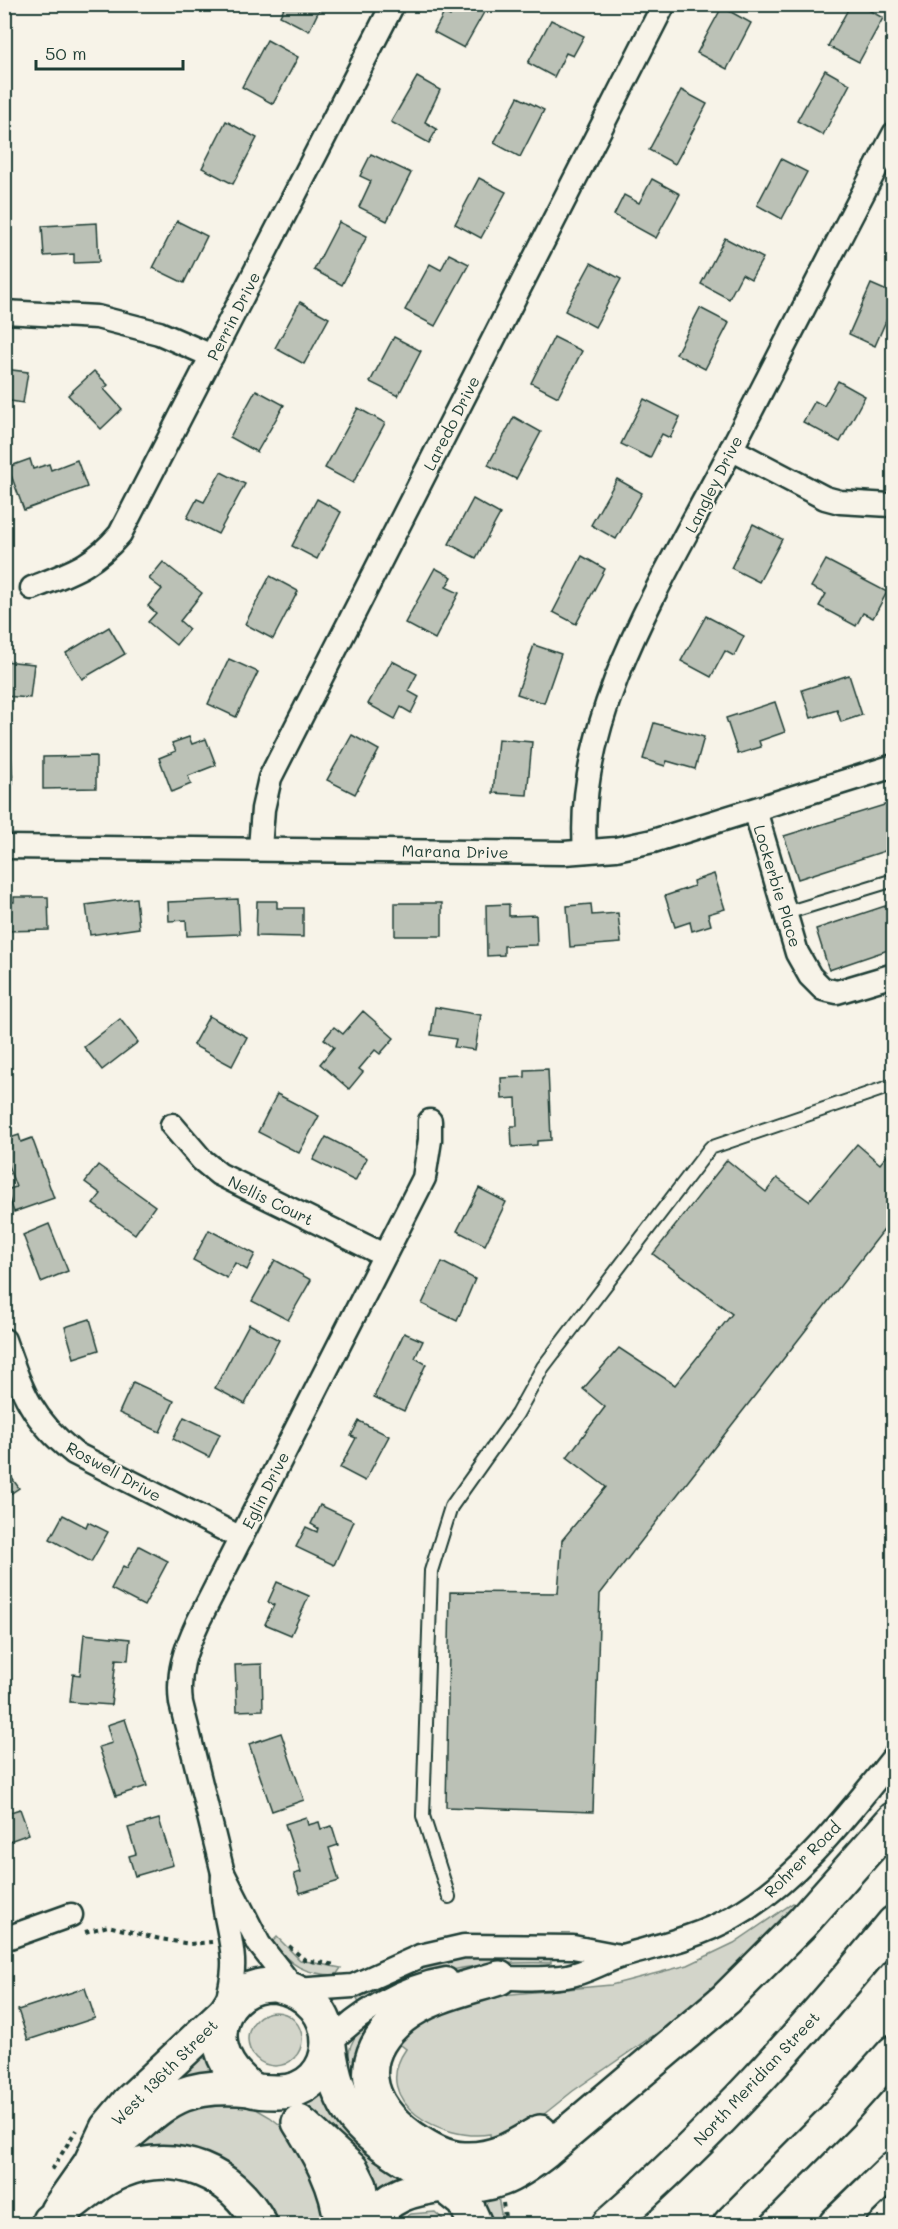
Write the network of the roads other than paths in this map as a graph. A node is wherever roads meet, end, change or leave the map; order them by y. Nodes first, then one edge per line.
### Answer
1 (393, 4) edge
2 (664, 4) edge
3 (894, 134) edge
4 (4, 312) edge
5 (212, 356) junction
6 (732, 449) junction
7 (890, 506) dead end
8 (32, 588) dead end
9 (894, 766) edge
10 (755, 810) junction
11 (4, 847) edge
12 (260, 848) junction
13 (585, 851) junction
14 (894, 880) edge
15 (786, 913) junction
16 (894, 975) edge
17 (894, 1085) edge
18 (430, 1121) dead end
19 (172, 1125) dead end
20 (384, 1255) junction
21 (4, 1340) edge
22 (241, 1538) junction
23 (894, 1757) edge
24 (894, 1819) edge
25 (223, 1873) junction
26 (450, 1897) dead end
27 (894, 1923) edge
28 (75, 1924) road end
29 (4, 1939) edge
30 (622, 1956) junction
31 (499, 1977) junction
32 (295, 1990) junction
33 (224, 2012) junction
34 (329, 2045) junction
35 (894, 2052) edge
36 (253, 2090) junction
37 (602, 2103) junction
38 (299, 2122) junction
39 (90, 2164) junction
40 (894, 2168) edge
41 (446, 2186) junction
42 (48, 2223) edge
43 (260, 2224) edge
44 (341, 2224) edge
45 (369, 2224) edge
46 (475, 2224) edge
47 (609, 2224) edge
48 (730, 2224) edge
49 (836, 2224) edge

1 - 5 street, Perrin Drive
2 - 12 street, Laredo Drive
3 - 6 street, Langley Drive
4 - 5 street
5 - 8 street, Perrin Drive
6 - 7 street
6 - 13 street, Langley Drive
9 - 10 street, Marana Drive
10 - 13 street, Marana Drive
10 - 15 street, Lockerbie Place
11 - 12 street, Marana Drive
12 - 13 street, Marana Drive
14 - 15 lane
15 - 16 street, Lockerbie Place
17 - 26 lane
18 - 20 street, Eglin Drive
19 - 20 street, Nellis Court
20 - 22 street, Eglin Drive
21 - 22 street, Roswell Drive
22 - 25 street, Eglin Drive
23 - 30 street, Rohrer Road
24 - 37 main road
25 - 32 street, Eglin Drive
25 - 33 street, Eglin Drive
27 - 47 main road, North Meridian Street
28 - 29 street
30 - 31 street, Rohrer Road
30 - 32 street, Rohrer Road
31 - 34 street, Rohrer Road
31 - 37 main road
32 - 33 main road
32 - 34 main road
33 - 36 main road
33 - 39 main road, West 136th Street
34 - 36 main road
34 - 41 main road
35 - 48 main road
36 - 38 main road
36 - 39 main road, West 136th Street
37 - 41 main road
38 - 44 main road
38 - 45 main road
39 - 42 main road, West 136th Street
40 - 49 main road
41 - 45 main road
41 - 46 main road
42 - 43 main road

